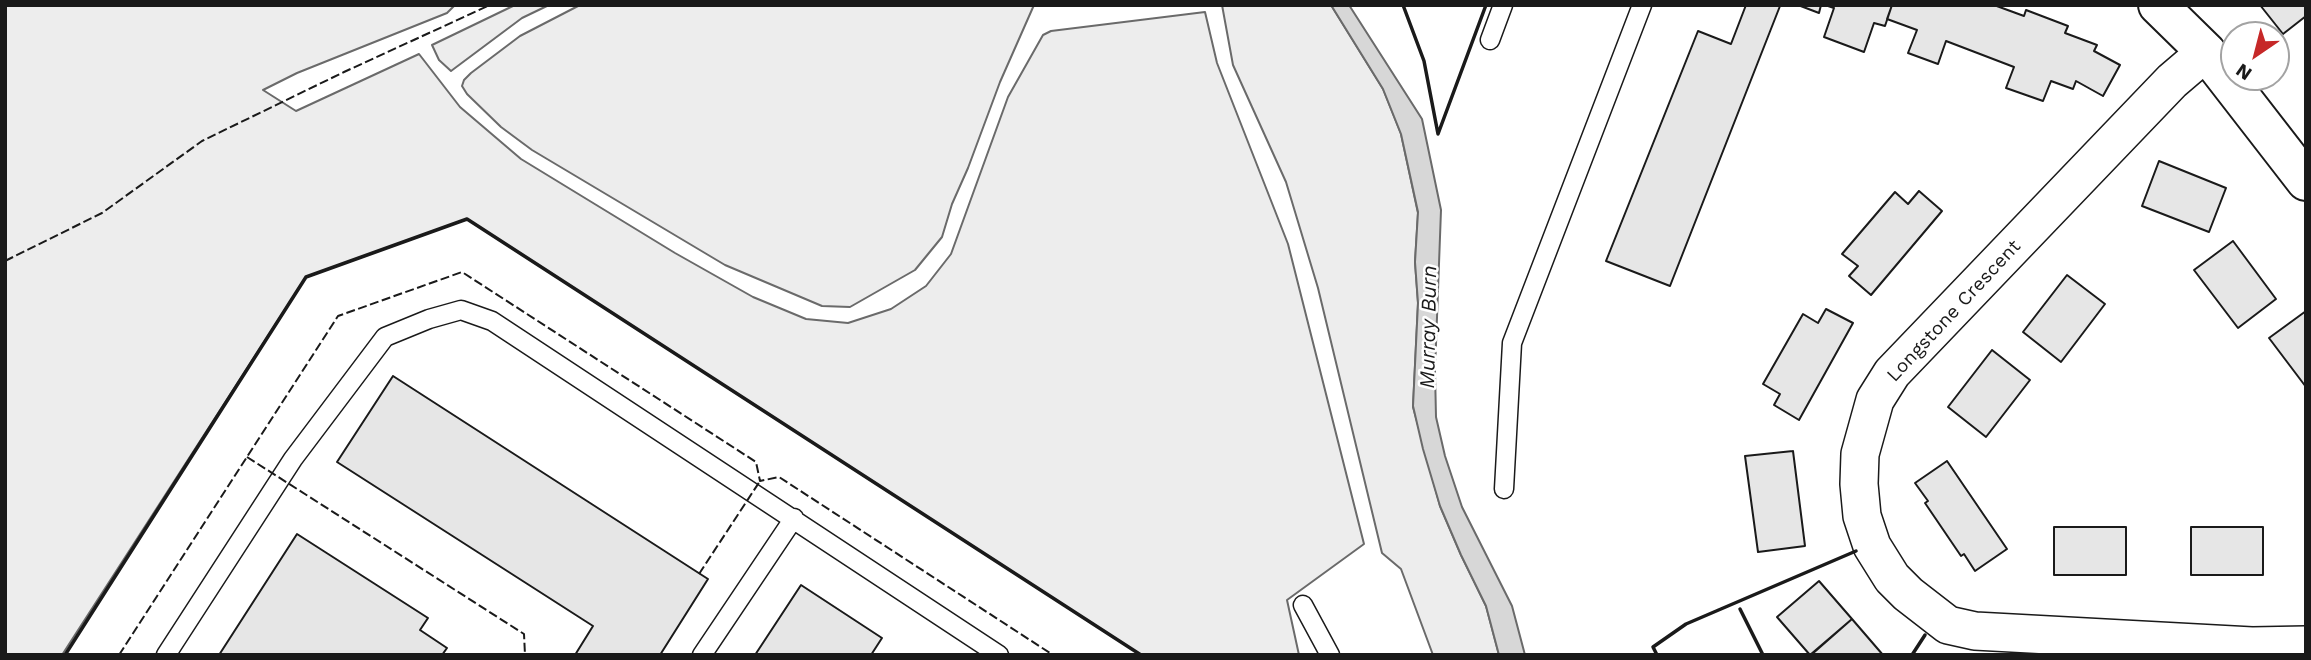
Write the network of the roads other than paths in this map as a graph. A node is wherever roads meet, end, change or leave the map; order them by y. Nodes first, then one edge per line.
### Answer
1 (1503, 5) edge
2 (1642, 5) edge
3 (2158, 5) edge
4 (1490, 40) dead end
5 (2206, 52) junction
6 (2306, 181) edge
7 (1504, 489) dead end
8 (794, 518) junction
9 (1303, 605) dead end
10 (2306, 645) edge
11 (166, 655) edge
12 (702, 655) edge
13 (999, 655) edge
14 (1330, 655) edge

1 - 4 lane
2 - 7 lane
3 - 5 street
5 - 6 street
5 - 10 street, Longstone Crescent
8 - 11 lane
8 - 12 lane
8 - 13 lane
9 - 14 lane

